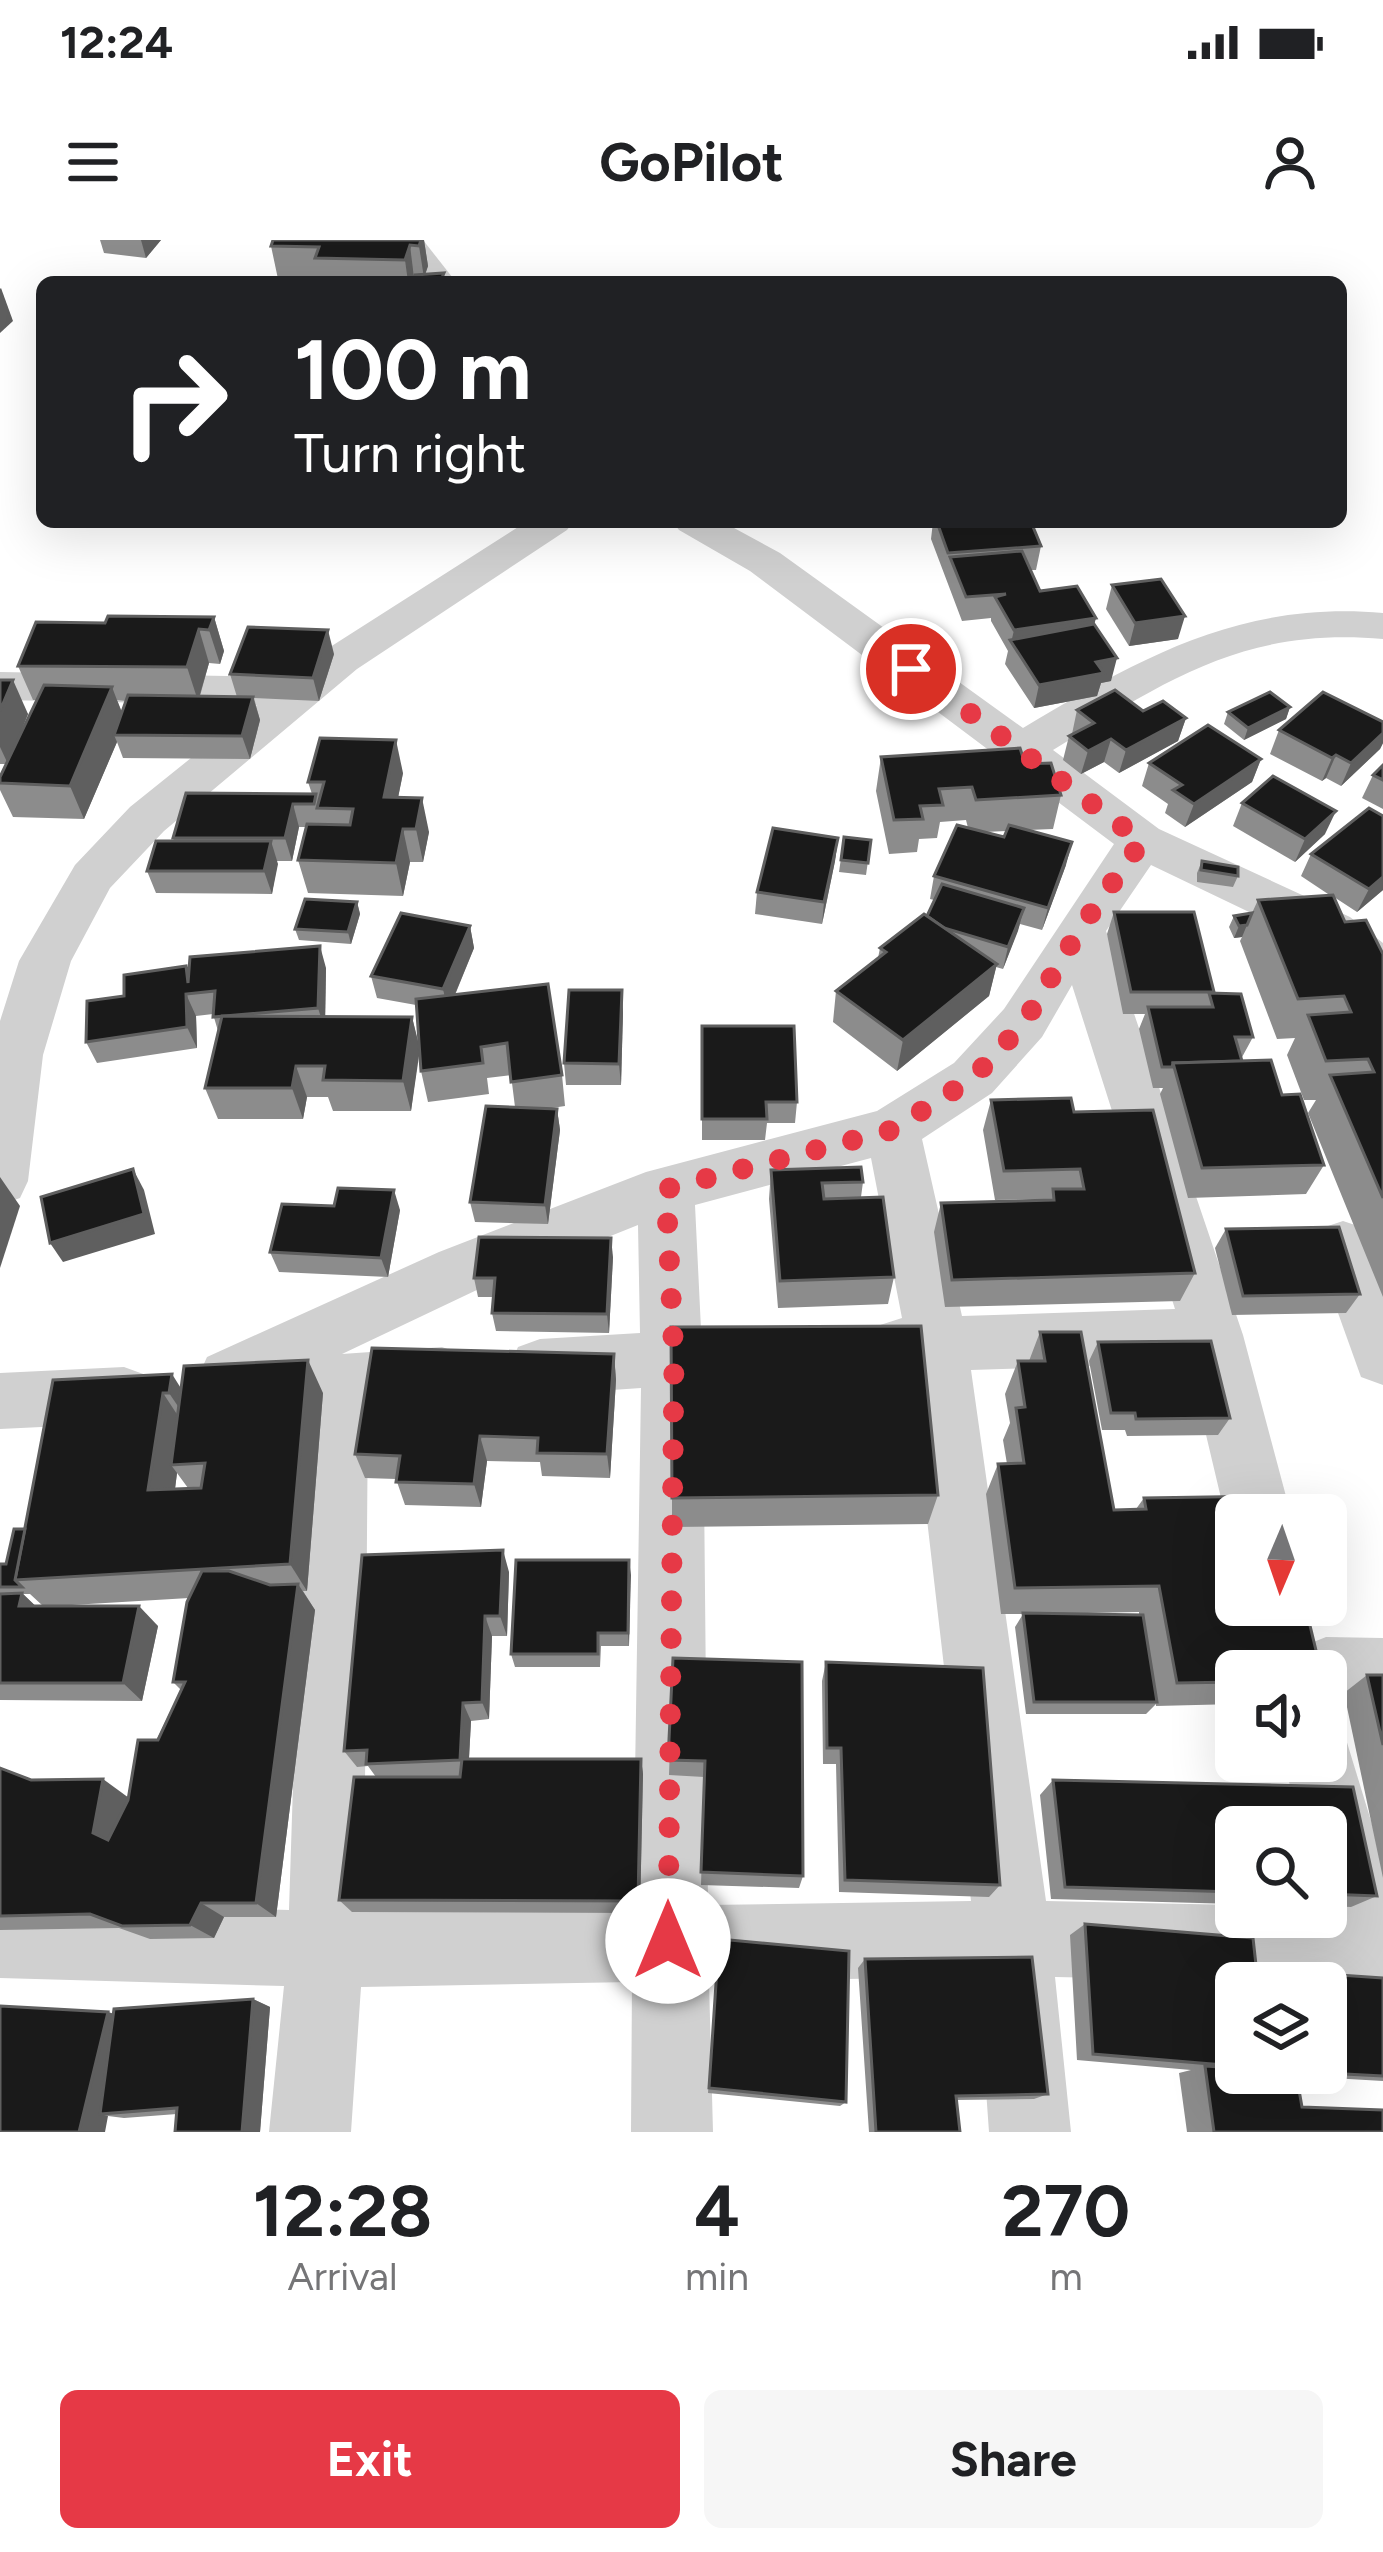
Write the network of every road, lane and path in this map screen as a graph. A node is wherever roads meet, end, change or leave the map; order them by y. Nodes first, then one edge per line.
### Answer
1 (396, 243) edge
2 (432, 276) edge
3 (544, 528) edge
4 (704, 528) edge
5 (1383, 626) edge
6 (0, 686) edge
7 (302, 692) junction
8 (1021, 749) junction
9 (1142, 841) junction
10 (1080, 929) junction
11 (1383, 971) edge
12 (892, 1130) junction
13 (0, 1178) edge
14 (666, 1189) junction
15 (1343, 1246) edge
16 (1213, 1335) junction
17 (938, 1343) junction
18 (674, 1358) junction
19 (1383, 1358) edge
20 (337, 1382) junction
21 (201, 1390) junction
22 (0, 1401) edge
23 (1253, 1494) edge
24 (1347, 1666) edge
25 (1383, 1673) edge
26 (1326, 1782) edge
27 (1016, 1938) junction
28 (0, 1940) edge
29 (668, 1941) junction
30 (326, 1948) junction
31 (1378, 1965) edge
32 (310, 2132) edge
33 (673, 2132) edge
34 (1030, 2132) edge

1 - 2 street
3 - 7 street
4 - 8 street
5 - 8 street
6 - 7 street
7 - 13 street
8 - 9 street
9 - 10 street
9 - 11 street
10 - 12 street
10 - 16 street
12 - 14 street
12 - 17 street
14 - 18 street
14 - 21 street
15 - 19 street
16 - 17 street
16 - 23 street
17 - 18 street
17 - 27 street
18 - 20 street
18 - 29 street
20 - 21 street
20 - 30 street
21 - 22 street
24 - 25 street
26 - 31 street
27 - 29 street
27 - 31 street
27 - 34 street
28 - 30 street
29 - 30 street
29 - 33 street
30 - 32 street

